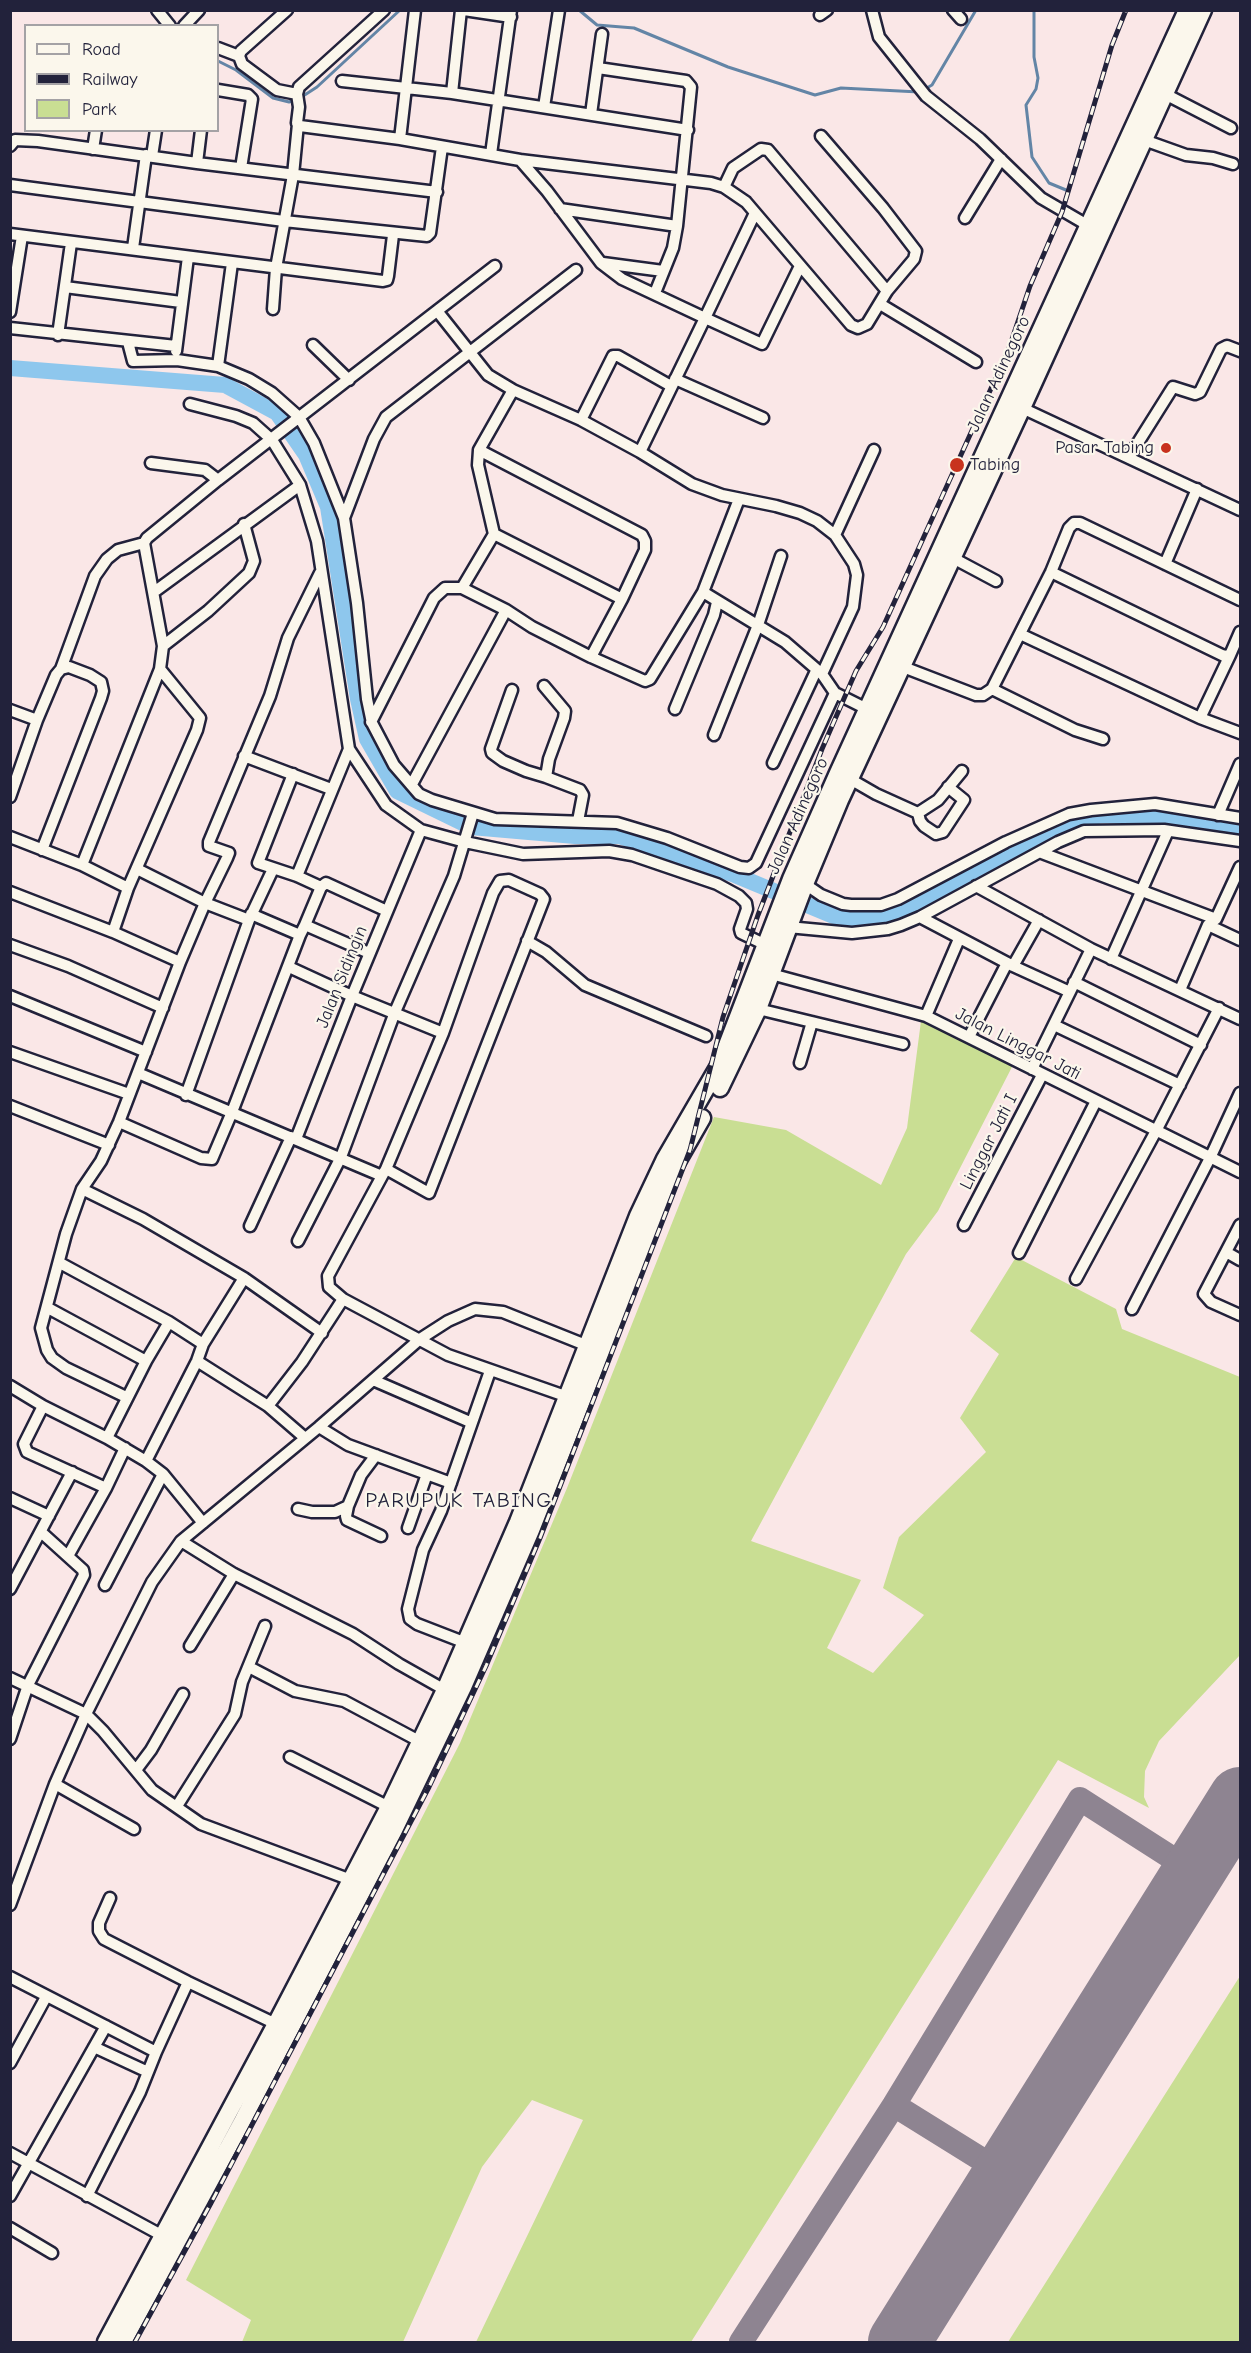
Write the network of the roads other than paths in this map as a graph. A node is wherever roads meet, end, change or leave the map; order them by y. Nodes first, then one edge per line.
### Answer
1 (157, 10) edge
2 (199, 10) edge
3 (287, 10) edge
4 (384, 10) edge
5 (415, 10) edge
6 (462, 10) edge
7 (559, 10) edge
8 (872, 10) edge
9 (953, 10) edge
10 (1187, 10) edge
11 (1203, 10) edge
12 (511, 14) edge
13 (961, 19) dead end
14 (168, 24) edge
15 (186, 24) edge
16 (602, 34) dead end
17 (219, 48) edge
18 (239, 56) junction
19 (598, 68) junction
20 (342, 81) dead end
21 (404, 88) junction
22 (219, 90) edge
23 (452, 93) junction
24 (1165, 94) junction
25 (298, 99) junction
26 (498, 101) junction
27 (544, 107) junction
28 (591, 114) junction
29 (298, 124) junction
30 (1231, 128) dead end
31 (688, 130) junction
32 (96, 132) edge
33 (155, 132) edge
34 (201, 132) edge
35 (39, 136) edge
36 (821, 136) dead end
37 (400, 139) junction
38 (1144, 140) junction
39 (10, 146) edge
40 (442, 147) junction
41 (93, 149) junction
42 (491, 154) junction
43 (149, 156) junction
44 (1001, 159) junction
45 (520, 160) junction
46 (197, 163) junction
47 (1233, 164) dead end
48 (241, 168) junction
49 (293, 175) junction
50 (681, 180) junction
51 (10, 185) edge
52 (724, 187) junction
53 (437, 192) junction
54 (141, 203) junction
55 (560, 209) junction
56 (755, 213) junction
57 (965, 218) dead end
58 (284, 221) junction
59 (677, 226) junction
60 (1089, 226) junction
61 (10, 234) edge
62 (393, 235) junction
63 (22, 236) junction
64 (71, 243) junction
65 (133, 248) junction
66 (188, 257) junction
67 (232, 263) junction
68 (601, 263) junction
69 (495, 266) dead end
70 (800, 266) junction
71 (276, 268) junction
72 (576, 270) dead end
73 (663, 271) junction
74 (64, 287) junction
75 (887, 291) junction
76 (655, 294) junction
77 (181, 302) junction
78 (880, 304) junction
79 (273, 309) dead end
80 (10, 312) edge
81 (438, 312) junction
82 (705, 318) junction
83 (10, 328) edge
84 (58, 335) junction
85 (128, 342) junction
86 (314, 345) dead end
87 (176, 346) junction
88 (1240, 351) edge
89 (468, 352) junction
90 (177, 360) junction
91 (976, 362) dead end
92 (218, 366) junction
93 (349, 380) junction
94 (673, 383) junction
95 (513, 390) junction
96 (190, 404) dead end
97 (1022, 408) junction
98 (763, 418) dead end
99 (297, 419) junction
100 (581, 420) junction
101 (274, 438) junction
102 (479, 450) junction
103 (874, 450) dead end
104 (640, 452) junction
105 (1129, 457) junction
106 (151, 463) dead end
107 (218, 480) junction
108 (300, 484) junction
109 (1197, 489) junction
110 (739, 499) junction
111 (1240, 510) edge
112 (344, 518) junction
113 (244, 524) junction
114 (494, 534) junction
115 (835, 535) junction
116 (144, 543) junction
117 (781, 556) dead end
118 (951, 557) junction
119 (1164, 564) junction
120 (1051, 572) junction
121 (320, 573) junction
122 (996, 581) dead end
123 (462, 588) junction
124 (154, 591) junction
125 (703, 592) junction
126 (622, 599) junction
127 (1240, 600) edge
128 (717, 602) junction
129 (506, 610) junction
130 (758, 625) junction
131 (1240, 632) edge
132 (1020, 634) junction
133 (163, 646) junction
134 (1230, 655) junction
135 (591, 657) junction
136 (895, 664) junction
137 (61, 669) junction
138 (160, 669) junction
139 (819, 672) junction
140 (544, 686) dead end
141 (992, 689) junction
142 (512, 690) dead end
143 (835, 693) junction
144 (675, 709) dead end
145 (867, 709) junction
146 (10, 710) edge
147 (1200, 718) junction
148 (37, 720) junction
149 (372, 722) junction
150 (1240, 733) edge
151 (714, 735) dead end
152 (1102, 739) dead end
153 (349, 749) junction
154 (244, 756) junction
155 (773, 763) dead end
156 (1240, 764) edge
157 (962, 771) dead end
158 (293, 774) junction
159 (844, 776) junction
160 (546, 777) junction
161 (412, 784) junction
162 (948, 787) junction
163 (331, 789) junction
164 (10, 796) edge
165 (918, 813) junction
166 (472, 815) junction
167 (1218, 815) junction
168 (1240, 818) edge
169 (578, 821) junction
170 (421, 830) junction
171 (1168, 831) junction
172 (10, 837) edge
173 (465, 840) junction
174 (1240, 841) edge
175 (42, 850) junction
176 (1042, 852) junction
177 (82, 866) junction
178 (1240, 867) edge
179 (273, 868) junction
180 (137, 869) junction
181 (297, 876) junction
182 (800, 883) junction
183 (976, 886) junction
184 (321, 887) junction
185 (128, 888) junction
186 (1142, 891) junction
187 (10, 892) edge
188 (205, 903) junction
189 (387, 911) junction
190 (250, 917) junction
191 (920, 917) junction
192 (1039, 920) junction
193 (785, 922) junction
194 (1212, 922) junction
195 (302, 930) junction
196 (113, 932) junction
197 (959, 939) junction
198 (1240, 940) edge
199 (527, 941) junction
200 (10, 945) edge
201 (766, 945) junction
202 (1091, 949) junction
203 (369, 953) junction
204 (1111, 959) junction
205 (180, 962) junction
206 (1010, 965) junction
207 (289, 967) junction
208 (771, 974) junction
209 (1072, 987) junction
210 (1180, 990) junction
211 (10, 996) edge
212 (352, 996) junction
213 (163, 1008) junction
214 (1219, 1008) junction
215 (758, 1009) junction
216 (396, 1012) junction
217 (926, 1016) junction
218 (1240, 1019) edge
219 (812, 1022) junction
220 (1054, 1025) junction
221 (443, 1033) junction
222 (706, 1036) dead end
223 (969, 1037) junction
224 (903, 1044) dead end
225 (1201, 1045) junction
226 (10, 1052) edge
227 (146, 1052) junction
228 (800, 1063) dead end
229 (1037, 1072) junction
230 (138, 1073) junction
231 (1180, 1085) junction
232 (1240, 1093) edge
233 (129, 1094) junction
234 (186, 1095) junction
235 (1096, 1101) junction
236 (10, 1106) edge
237 (232, 1112) junction
238 (119, 1122) junction
239 (1157, 1129) junction
240 (294, 1138) junction
241 (109, 1145) junction
242 (1211, 1156) junction
243 (340, 1157) junction
244 (670, 1162) junction
245 (384, 1172) junction
246 (1240, 1172) edge
247 (82, 1189) junction
248 (964, 1225) dead end
249 (1240, 1225) edge
250 (250, 1226) dead end
251 (298, 1241) dead end
252 (1226, 1252) junction
253 (1019, 1253) dead end
254 (1240, 1260) edge
255 (60, 1263) junction
256 (244, 1278) junction
257 (1076, 1279) dead end
258 (343, 1299) junction
259 (48, 1308) junction
260 (1132, 1309) dead end
261 (1240, 1315) edge
262 (169, 1323) junction
263 (322, 1333) junction
264 (420, 1339) junction
265 (203, 1344) junction
266 (588, 1346) junction
267 (146, 1361) junction
268 (198, 1361) junction
269 (490, 1371) junction
270 (373, 1380) junction
271 (10, 1386) edge
272 (126, 1397) junction
273 (568, 1397) junction
274 (43, 1406) junction
275 (268, 1406) junction
276 (470, 1422) junction
277 (319, 1427) junction
278 (107, 1438) junction
279 (305, 1438) junction
280 (125, 1448) junction
281 (376, 1455) junction
282 (147, 1461) junction
283 (72, 1472) junction
284 (163, 1474) junction
285 (427, 1474) junction
286 (451, 1483) junction
287 (106, 1488) junction
288 (10, 1498) edge
289 (348, 1506) junction
290 (298, 1509) dead end
291 (49, 1516) junction
292 (203, 1523) junction
293 (525, 1526) junction
294 (408, 1528) dead end
295 (41, 1532) junction
296 (381, 1536) dead end
297 (181, 1541) junction
298 (68, 1556) junction
299 (234, 1574) junction
300 (105, 1585) dead end
301 (10, 1589) edge
302 (265, 1626) dead end
303 (466, 1643) junction
304 (190, 1646) dead end
305 (249, 1667) junction
306 (10, 1678) edge
307 (28, 1684) junction
308 (445, 1690) junction
309 (183, 1694) dead end
310 (86, 1714) junction
311 (10, 1740) edge
312 (421, 1742) junction
313 (290, 1757) dead end
314 (136, 1770) junction
315 (55, 1784) junction
316 (177, 1806) junction
317 (389, 1806) junction
318 (387, 1826) junction
319 (134, 1829) dead end
320 (351, 1880) junction
321 (110, 1898) dead end
322 (10, 1905) edge
323 (10, 1977) edge
324 (188, 1982) junction
325 (46, 1997) junction
326 (276, 2024) junction
327 (106, 2026) junction
328 (94, 2047) junction
329 (156, 2052) junction
330 (10, 2063) edge
331 (148, 2072) junction
332 (236, 2116) junction
333 (220, 2146) junction
334 (10, 2153) edge
335 (29, 2163) junction
336 (10, 2196) edge
337 (87, 2196) junction
338 (10, 2228) edge
339 (163, 2236) junction
340 (52, 2253) dead end
341 (125, 2323) junction
342 (106, 2343) edge
343 (123, 2343) edge

1 - 14 street
2 - 15 street
3 - 18 street
4 - 25 street
5 - 21 street
6 - 12 street
6 - 23 street
7 - 27 street
8 - 44 street
9 - 13 street
10 - 60 highway, Jalan Adinegoro
11 - 24 highway, Jalan Adinegoro
12 - 26 street
16 - 19 street
17 - 18 street
18 - 25 street
19 - 28 street
19 - 31 street
20 - 21 street
21 - 23 street
21 - 37 street
22 - 48 street
23 - 26 street
24 - 30 street
24 - 38 highway, Jalan Adinegoro
25 - 29 street
26 - 27 street
26 - 42 street
27 - 28 street
28 - 31 street
29 - 37 street
29 - 49 street
31 - 50 street
32 - 41 street
33 - 43 street
34 - 46 street
35 - 39 street
35 - 41 street
36 - 75 street
37 - 40 street
38 - 47 street
38 - 97 highway, Jalan Adinegoro
40 - 42 street
40 - 53 street
41 - 43 street
42 - 45 street
43 - 46 street
43 - 54 street
44 - 57 street
44 - 60 street
45 - 50 street
45 - 55 street
46 - 48 street
48 - 49 street
49 - 53 street
49 - 58 street
50 - 52 street
50 - 59 street
51 - 54 street
52 - 56 street
52 - 75 street
53 - 62 street
54 - 58 street
54 - 65 street
55 - 59 street
55 - 68 street
56 - 70 street
56 - 82 street
58 - 62 street
58 - 71 street
59 - 73 street
60 - 136 highway, Jalan Adinegoro
61 - 63 street
62 - 71 street
63 - 64 street
63 - 80 street
64 - 65 street
64 - 74 street
65 - 66 street
66 - 67 street
66 - 77 street
67 - 71 street
67 - 92 street
68 - 73 street
68 - 76 street
69 - 81 street
70 - 78 street
70 - 82 street
71 - 79 street
72 - 89 street
73 - 76 street
74 - 77 street
74 - 84 street
75 - 78 street
76 - 82 street
77 - 87 street
78 - 91 street
81 - 89 street
81 - 93 street
82 - 94 street
83 - 84 street
84 - 85 street
85 - 87 street
85 - 90 street
86 - 93 street
87 - 90 street
88 - 105 street
89 - 95 street
89 - 112 street
90 - 92 street
92 - 99 street
93 - 99 street
94 - 98 street
94 - 100 street
94 - 104 street
95 - 100 street
95 - 102 street
96 - 101 street
97 - 105 street
97 - 118 highway, Jalan Adinegoro
99 - 101 street
99 - 112 street
100 - 104 street
101 - 107 street
101 - 108 street
102 - 114 street
102 - 126 street
103 - 115 street
104 - 110 street
105 - 109 street
106 - 107 street
107 - 116 street
108 - 113 street
108 - 121 street
109 - 111 street
109 - 119 street
110 - 115 street
110 - 125 street
112 - 149 street
113 - 124 street
113 - 133 street
114 - 123 street
114 - 126 street
115 - 139 street
116 - 124 street
116 - 137 street
117 - 130 street
118 - 122 street
118 - 136 highway, Jalan Adinegoro
119 - 120 street
119 - 127 street
120 - 132 street
120 - 134 street
121 - 153 street
121 - 154 street
123 - 129 street
123 - 149 street
124 - 133 street
125 - 128 street
125 - 135 street
126 - 135 street
128 - 130 street
128 - 144 street
129 - 135 street
129 - 161 street
130 - 139 street
130 - 151 street
131 - 134 street
132 - 141 street
132 - 147 street
133 - 138 street
134 - 147 street
136 - 141 street
136 - 145 highway, Jalan Adinegoro
136 - 159 highway, Jalan Adinegoro
137 - 148 street
137 - 175 street
138 - 177 street
138 - 180 street
139 - 143 street
139 - 155 street
140 - 160 street
141 - 152 street
142 - 160 street
143 - 145 street
143 - 169 street
145 - 159 highway, Jalan Adinegoro
146 - 148 street
147 - 150 street
148 - 164 street
149 - 161 street
153 - 163 street
153 - 170 street
154 - 158 street
154 - 188 street
156 - 167 street
157 - 162 street
158 - 163 street
158 - 179 street
159 - 165 street
159 - 182 highway, Jalan Adinegoro
160 - 169 street
161 - 166 street
162 - 165 street
162 - 165 street
163 - 181 street
166 - 169 street
166 - 173 street
167 - 168 street
167 - 182 street
170 - 173 street
170 - 189 street, Jalan Sidingin
171 - 174 street
171 - 176 street
171 - 186 street
172 - 175 street
173 - 201 street
173 - 216 street
175 - 177 street
176 - 183 street
176 - 186 street
177 - 185 street
178 - 194 street
179 - 181 street
179 - 190 street
180 - 185 street
180 - 188 street
181 - 184 street
182 - 193 highway, Jalan Adinegoro
183 - 191 street
183 - 192 street
184 - 189 street
184 - 195 street
185 - 196 street
186 - 194 street
186 - 204 street
187 - 196 street
188 - 190 street
188 - 205 street
189 - 203 street, Jalan Sidingin
190 - 195 street
190 - 234 street
191 - 193 street
191 - 197 street
192 - 202 street
192 - 206 street
193 - 201 highway
193 - 208 highway
194 - 198 street
194 - 210 street
195 - 203 street
195 - 207 street
196 - 205 street
197 - 206 street
197 - 217 street
199 - 221 street
199 - 222 street
199 - 245 street
200 - 213 street
201 - 244 highway
202 - 204 street
202 - 209 street, Linggar Jati I
203 - 212 street, Jalan Sidingin
204 - 210 street
205 - 213 street
206 - 209 street
206 - 223 street
207 - 212 street
207 - 237 street
208 - 215 highway
208 - 217 street, Jalan Linggar Jati
209 - 220 street, Linggar Jati I
209 - 225 street
210 - 214 street
211 - 227 street
212 - 216 street
212 - 240 street, Jalan Sidingin
213 - 227 street
214 - 218 street
214 - 225 street
215 - 219 street
215 - 244 highway
216 - 221 street
216 - 243 street
217 - 223 street, Jalan Linggar Jati
219 - 224 street
219 - 228 street
220 - 229 street, Linggar Jati I
220 - 231 street
221 - 245 street
223 - 229 street, Jalan Linggar Jati
225 - 231 street
226 - 233 street
227 - 230 street
229 - 235 street, Jalan Linggar Jati
229 - 248 street, Linggar Jati I
230 - 233 street
230 - 234 street
231 - 239 street
232 - 242 street
233 - 238 street
234 - 237 street
235 - 239 street, Jalan Linggar Jati
235 - 253 street
236 - 241 street
237 - 238 street
237 - 240 street
238 - 241 street
239 - 242 street, Jalan Linggar Jati
239 - 257 street
240 - 243 street
240 - 250 street, Jalan Sidingin
241 - 247 street
242 - 246 street, Jalan Linggar Jati
242 - 260 street
243 - 245 street
243 - 251 street
244 - 266 highway
244 - 293 highway
245 - 258 street
247 - 255 street
247 - 256 street
249 - 252 street
252 - 254 street
252 - 261 street
255 - 259 street
255 - 262 street
256 - 263 street
256 - 265 street
258 - 263 street
258 - 264 street
259 - 267 street
259 - 272 street
262 - 265 street
262 - 267 street
263 - 275 street
264 - 266 street
264 - 269 street
264 - 270 street
265 - 268 street
266 - 273 highway
267 - 272 street
268 - 275 street
268 - 282 street
269 - 273 street
269 - 276 street
270 - 276 street
270 - 277 street
271 - 274 street
272 - 278 street
273 - 293 highway
274 - 278 street
274 - 283 street
275 - 279 street
276 - 286 street
277 - 279 street
277 - 281 street
278 - 280 street
279 - 292 street
280 - 282 street
280 - 287 street
281 - 285 street
281 - 289 street
282 - 284 street
283 - 287 street
283 - 291 street
284 - 292 street
284 - 300 street
285 - 286 street
285 - 294 street
286 - 303 street
287 - 298 street
288 - 291 street
289 - 290 street
289 - 296 street
291 - 295 street
292 - 297 street
293 - 303 highway
293 - 318 highway
295 - 298 street
295 - 301 street
297 - 299 street
297 - 310 street
298 - 307 street
299 - 304 street
299 - 308 street
302 - 305 street
303 - 308 highway
305 - 312 street
305 - 316 street
306 - 307 street
307 - 310 street
307 - 311 street
308 - 312 highway
309 - 314 street
310 - 314 street
310 - 315 street
312 - 317 highway
313 - 317 street
314 - 316 street
315 - 319 street
315 - 322 street
316 - 320 street
317 - 318 highway
318 - 320 highway
318 - 332 highway
320 - 326 highway
321 - 324 street
323 - 325 street
324 - 326 street
324 - 329 street
325 - 327 street
325 - 330 street
326 - 332 highway
327 - 328 street
327 - 329 street
328 - 331 street
328 - 335 street
329 - 331 street
331 - 337 street
332 - 333 highway
333 - 339 highway
333 - 341 highway
334 - 335 street
335 - 336 street
335 - 337 street
337 - 339 street
338 - 340 street
339 - 341 highway
341 - 342 highway
341 - 343 highway

